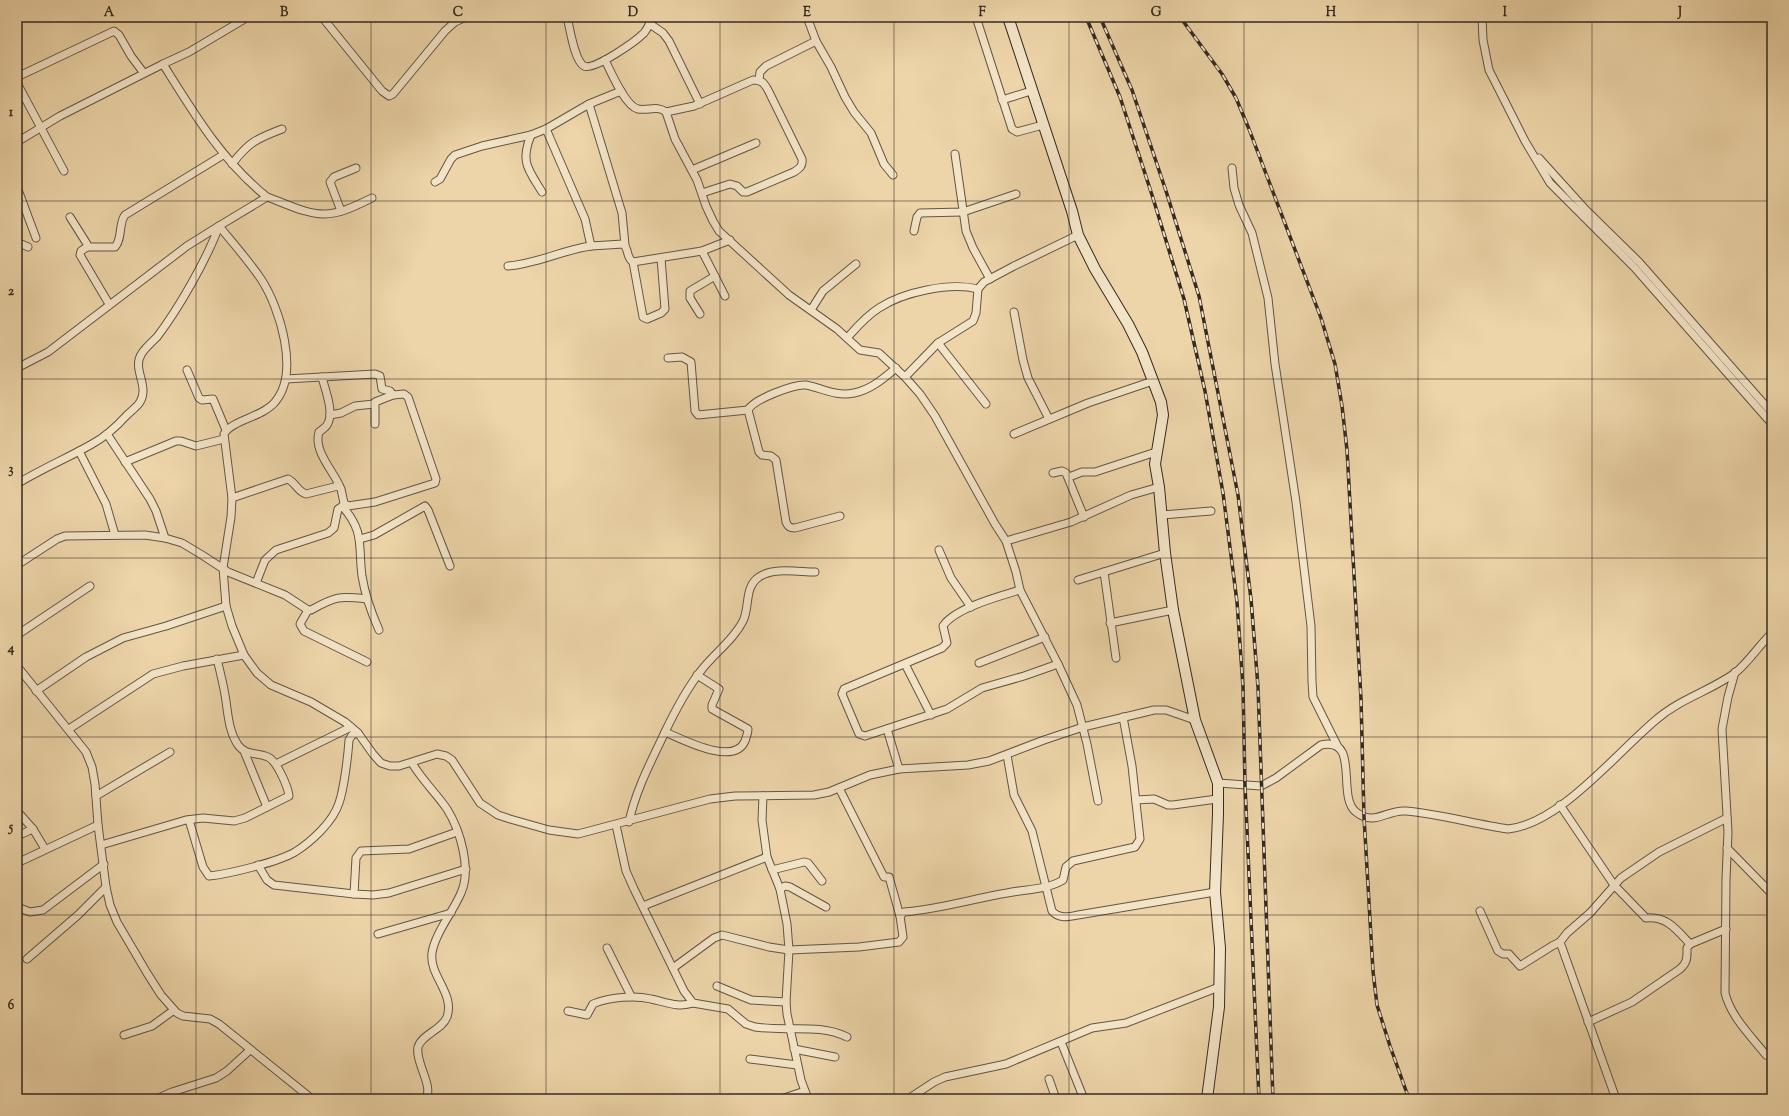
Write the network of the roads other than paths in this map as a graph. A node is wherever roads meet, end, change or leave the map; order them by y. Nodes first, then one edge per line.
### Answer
1 (248, 17) edge
2 (322, 17) edge
3 (466, 17) edge
4 (567, 17) edge
5 (807, 17) edge
6 (976, 17) edge
7 (1008, 17) edge
8 (1482, 17) edge
9 (651, 21) edge
10 (816, 40) junction
11 (605, 60) junction
12 (163, 64) junction
13 (143, 72) junction
14 (17, 76) edge
15 (759, 80) junction
16 (17, 83) edge
17 (621, 91) junction
18 (1032, 91) junction
19 (1002, 100) junction
20 (589, 104) junction
21 (700, 104) junction
22 (666, 112) junction
23 (1043, 125) junction
24 (40, 128) junction
25 (282, 129) dead end
26 (546, 129) junction
27 (531, 135) junction
28 (1525, 141) junction
29 (17, 142) edge
30 (756, 143) dead end
31 (955, 154) dead end
32 (223, 155) junction
33 (232, 164) junction
34 (356, 168) dead end
35 (1232, 168) dead end
36 (692, 170) junction
37 (64, 171) dead end
38 (893, 175) dead end
39 (435, 182) dead end
40 (17, 187) edge
41 (542, 192) dead end
42 (702, 192) junction
43 (1016, 194) dead end
44 (267, 197) junction
45 (372, 198) dead end
46 (341, 211) junction
47 (963, 212) junction
48 (70, 217) dead end
49 (219, 226) junction
50 (914, 231) dead end
51 (1078, 235) junction
52 (36, 238) dead end
53 (730, 240) junction
54 (17, 242) edge
55 (625, 244) junction
56 (591, 246) junction
57 (28, 247) dead end
58 (87, 247) junction
59 (702, 251) junction
60 (661, 258) junction
61 (633, 262) junction
62 (856, 264) dead end
63 (508, 266) dead end
64 (715, 276) junction
65 (990, 279) junction
66 (978, 289) junction
67 (725, 296) dead end
68 (109, 304) junction
69 (811, 310) junction
70 (1014, 312) dead end
71 (700, 314) dead end
72 (847, 338) junction
73 (938, 343) junction
74 (668, 358) dead end
75 (17, 368) edge
76 (896, 368) junction
77 (187, 370) dead end
78 (322, 377) junction
79 (905, 377) junction
80 (286, 379) junction
81 (1153, 381) junction
82 (393, 395) junction
83 (374, 404) junction
84 (986, 404) dead end
85 (748, 410) junction
86 (1772, 413) edge
87 (330, 415) junction
88 (1049, 419) junction
89 (375, 424) dead end
90 (1772, 424) edge
91 (226, 430) junction
92 (107, 434) junction
93 (1014, 434) dead end
94 (224, 439) junction
95 (79, 451) junction
96 (1156, 452) junction
97 (125, 462) junction
98 (1053, 473) dead end
99 (1069, 477) junction
100 (17, 484) edge
101 (340, 487) junction
102 (1159, 487) junction
103 (232, 498) junction
104 (344, 506) junction
105 (1211, 511) dead end
106 (1162, 515) junction
107 (840, 516) dead end
108 (1084, 518) junction
109 (115, 535) junction
110 (165, 538) junction
111 (360, 538) junction
112 (1006, 541) junction
113 (939, 550) dead end
114 (1165, 553) junction
115 (17, 565) edge
116 (450, 566) dead end
117 (223, 568) junction
118 (815, 572) dead end
119 (1104, 572) junction
120 (1078, 580) dead end
121 (256, 583) junction
122 (90, 586) dead end
123 (1020, 590) junction
124 (367, 599) junction
125 (226, 606) junction
126 (971, 607) junction
127 (308, 610) junction
128 (1173, 610) junction
129 (1110, 623) junction
130 (380, 630) dead end
131 (1772, 633) edge
132 (17, 635) edge
133 (1044, 637) junction
134 (244, 655) junction
135 (1116, 658) dead end
136 (217, 659) junction
137 (367, 662) dead end
138 (979, 663) dead end
139 (905, 664) junction
140 (1058, 664) junction
141 (17, 666) edge
142 (1735, 672) junction
143 (697, 675) junction
144 (20, 678) edge
145 (36, 691) junction
146 (931, 715) junction
147 (1123, 717) junction
148 (1195, 720) junction
149 (351, 727) junction
150 (1083, 727) junction
151 (69, 729) junction
152 (887, 729) junction
153 (358, 732) junction
154 (665, 732) junction
155 (1338, 747) junction
156 (170, 752) dead end
157 (244, 752) junction
158 (1007, 755) junction
159 (412, 763) junction
160 (276, 764) junction
161 (898, 769) junction
162 (1218, 783) junction
163 (839, 788) junction
164 (96, 796) junction
165 (763, 796) junction
166 (1218, 799) junction
167 (1136, 800) junction
168 (1098, 801) dead end
169 (1560, 805) junction
170 (267, 807) junction
171 (17, 811) edge
172 (1727, 818) junction
173 (189, 820) junction
174 (629, 822) junction
175 (98, 825) junction
176 (616, 825) junction
177 (33, 829) junction
178 (456, 832) junction
179 (17, 836) edge
180 (101, 845) junction
181 (1727, 848) junction
182 (45, 849) junction
183 (767, 857) junction
184 (17, 862) edge
185 (104, 864) junction
186 (258, 865) junction
187 (466, 869) junction
188 (772, 870) junction
189 (822, 881) dead end
190 (1614, 885) junction
191 (106, 887) junction
192 (1046, 887) junction
193 (780, 889) junction
194 (1215, 892) junction
195 (354, 894) junction
196 (1772, 894) edge
197 (643, 906) junction
198 (17, 907) edge
199 (826, 907) dead end
200 (1480, 911) dead end
201 (451, 913) junction
202 (900, 916) junction
203 (1726, 929) junction
204 (378, 934) dead end
205 (1560, 942) junction
206 (1690, 944) junction
207 (607, 948) dead end
208 (789, 950) junction
209 (27, 959) dead end
210 (673, 968) junction
211 (717, 986) dead end
212 (1219, 987) junction
213 (631, 996) junction
214 (786, 1002) junction
215 (693, 1003) junction
216 (174, 1010) junction
217 (568, 1012) dead end
218 (1588, 1022) junction
219 (790, 1028) junction
220 (124, 1035) dead end
221 (847, 1037) dead end
222 (1061, 1042) junction
223 (794, 1049) junction
224 (250, 1050) junction
225 (1766, 1055) dead end
226 (836, 1057) dead end
227 (750, 1059) dead end
228 (798, 1066) junction
229 (1049, 1079) dead end
230 (805, 1091) junction
231 (918, 1096) edge
232 (156, 1099) edge
233 (312, 1099) edge
234 (425, 1099) edge
235 (781, 1099) edge
236 (808, 1099) edge
237 (908, 1099) edge
238 (1056, 1099) edge
239 (1084, 1099) edge
240 (1208, 1099) edge
241 (1616, 1099) edge

1 - 12 street
2 - 3 street
4 - 11 street
5 - 10 street
6 - 19 street
7 - 18 main road
8 - 28 street
9 - 11 street
9 - 21 street
10 - 15 street
10 - 38 street
11 - 17 street
12 - 13 street
12 - 32 street
13 - 14 street
13 - 24 street
15 - 21 street
15 - 42 street
16 - 24 street
17 - 20 street
17 - 22 street
18 - 19 street
18 - 23 main road
19 - 23 street
20 - 26 street
20 - 55 street
21 - 22 street
22 - 36 street
23 - 51 main road
24 - 29 street
24 - 37 street
25 - 33 street
26 - 27 street
26 - 56 street
27 - 39 street
27 - 41 street
28 - 86 street
28 - 90 street
30 - 36 street
31 - 47 street
32 - 33 street
32 - 58 street
33 - 44 street
34 - 46 street
35 - 155 street
36 - 42 street
40 - 52 street
42 - 53 street
43 - 47 street
44 - 46 street
44 - 49 street
45 - 46 street
47 - 50 street
47 - 65 street
48 - 58 street
49 - 68 street
49 - 80 street
49 - 92 street
51 - 65 street
51 - 81 main road
53 - 59 street
53 - 69 street
54 - 57 street
55 - 56 street
55 - 61 street
56 - 63 street
58 - 68 street
59 - 60 street
59 - 64 street
60 - 61 street
60 - 61 street
62 - 69 street
64 - 67 street
64 - 71 street
65 - 66 street
66 - 72 street
66 - 73 street
68 - 75 street
69 - 72 street
70 - 88 street
72 - 76 street
73 - 79 street
73 - 84 street
74 - 85 street
76 - 79 street
76 - 85 street
77 - 91 street
78 - 80 street
78 - 82 street
78 - 87 street
79 - 112 street
80 - 91 street
81 - 88 street
81 - 96 main road
82 - 83 street
82 - 104 street
83 - 87 street
83 - 89 street
85 - 107 street
87 - 101 street
88 - 93 street
91 - 94 street
92 - 95 street
92 - 97 street
94 - 97 street
94 - 103 street
95 - 100 street
95 - 109 street
96 - 99 street
96 - 102 main road
97 - 110 street
98 - 99 street
99 - 108 street
101 - 103 street
101 - 104 street
102 - 106 main road
102 - 108 street
103 - 117 street
104 - 111 street
104 - 121 street
105 - 106 street
106 - 114 main road
108 - 112 street
109 - 110 street
109 - 115 street
110 - 117 street
111 - 116 street
111 - 124 street
112 - 123 street
113 - 126 street
114 - 119 street
114 - 128 main road
117 - 121 street
117 - 125 street
118 - 143 street
119 - 120 street
119 - 129 street
121 - 127 street
122 - 132 street
123 - 126 street
123 - 133 street
124 - 127 street
124 - 130 street
125 - 134 street
125 - 145 street
126 - 139 street
127 - 137 street
128 - 129 street
128 - 148 main road
129 - 135 street
131 - 142 street
133 - 138 street
133 - 140 street
134 - 136 street
134 - 149 street
136 - 151 street
136 - 157 street
139 - 146 street
139 - 152 street
140 - 146 street
140 - 150 street
141 - 144 street
142 - 169 street
142 - 172 street
143 - 154 street
143 - 154 street
144 - 145 street
145 - 151 street
146 - 152 street
147 - 148 street
147 - 150 street
147 - 167 street
148 - 162 main road
149 - 153 street
149 - 160 street
150 - 158 street
150 - 168 street
151 - 164 street
152 - 161 street
153 - 159 street
153 - 186 street
154 - 174 street
155 - 162 street
155 - 169 street
156 - 164 street
157 - 160 street
157 - 170 street
158 - 161 street
158 - 192 street
159 - 176 street
159 - 178 street
160 - 170 street
161 - 163 street
162 - 166 main road
163 - 165 street
163 - 202 street
164 - 175 street
165 - 174 street
165 - 183 street
166 - 167 street
166 - 194 main road
167 - 192 street
169 - 190 street
170 - 173 street
171 - 177 street
172 - 181 street
172 - 190 street
173 - 180 street
173 - 186 street
174 - 176 street
175 - 180 street
175 - 182 street
176 - 197 street
177 - 179 street
177 - 182 street
178 - 187 street
178 - 195 street
180 - 185 street
181 - 196 street
181 - 203 street
182 - 184 street
183 - 188 street
183 - 197 street
185 - 191 street
185 - 198 street
186 - 195 street
187 - 195 street
187 - 201 street
188 - 189 street
188 - 193 street
190 - 205 street
190 - 206 street
191 - 209 street
191 - 216 street
192 - 194 street
192 - 202 street
193 - 199 street
193 - 208 street
194 - 212 main road
197 - 210 street
200 - 205 street
201 - 204 street
201 - 234 street
202 - 208 street
203 - 206 street
203 - 225 street
205 - 218 street
206 - 218 street
207 - 213 street
208 - 210 street
208 - 214 street
210 - 215 street
211 - 214 street
212 - 222 street
212 - 240 main road
213 - 215 street
213 - 217 street
214 - 219 street
215 - 219 street
216 - 220 street
216 - 224 street
218 - 241 street
219 - 221 street
219 - 223 street
222 - 231 street
222 - 239 street
223 - 226 street
223 - 228 street
224 - 232 street
224 - 233 street
227 - 228 street
228 - 230 street
229 - 238 street
230 - 235 street
230 - 236 street
231 - 237 street

